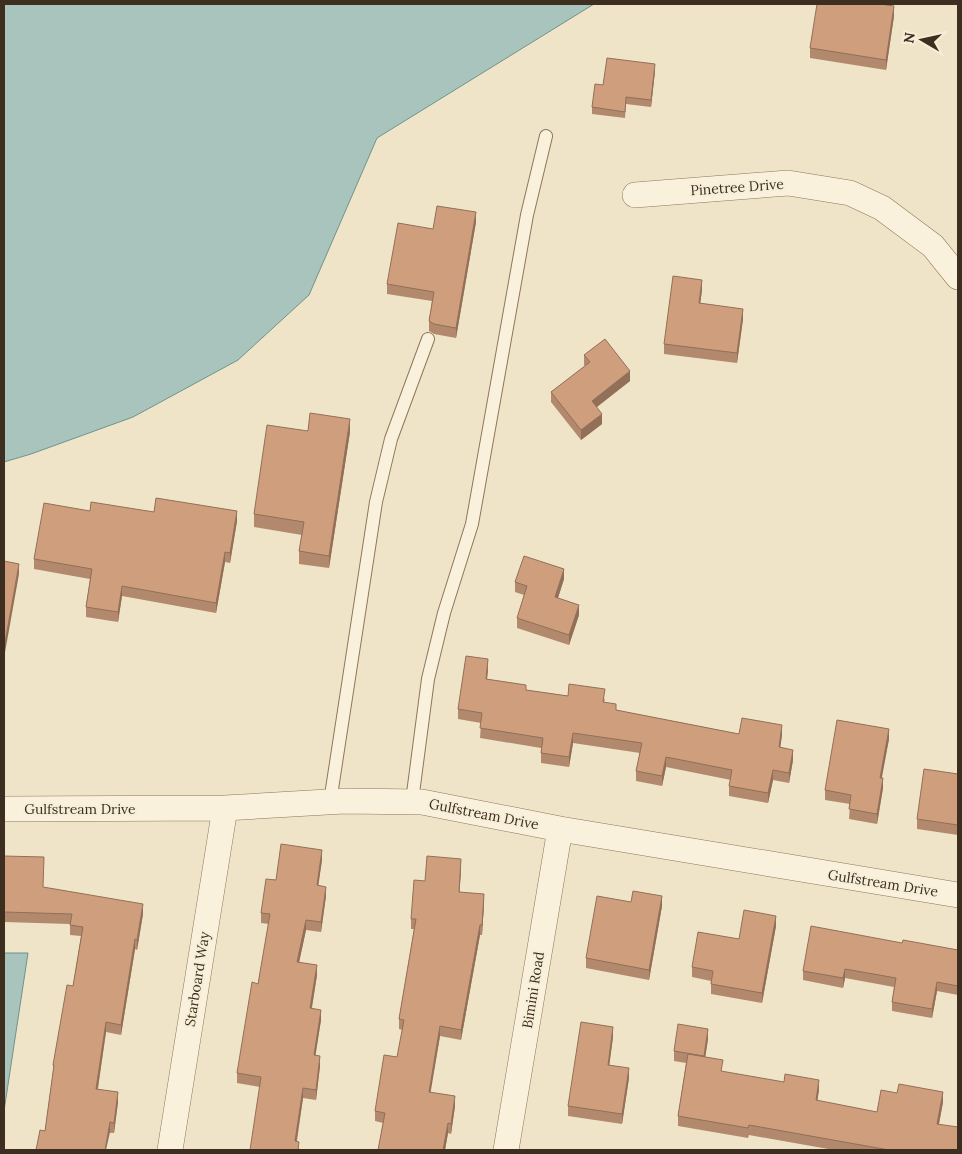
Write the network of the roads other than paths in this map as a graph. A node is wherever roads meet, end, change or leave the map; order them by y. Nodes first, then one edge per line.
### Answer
1 (546, 136) dead end
2 (635, 195) dead end
3 (958, 277) edge
4 (428, 339) edge
5 (330, 802) junction
6 (412, 802) junction
7 (225, 808) junction
8 (4, 809) edge
9 (560, 829) junction
10 (958, 895) edge
11 (170, 1150) edge
12 (506, 1150) edge

1 - 6 lane
2 - 3 street, Pinetree Drive
4 - 5 lane
5 - 6 street, Gulfstream Drive
5 - 7 street, Gulfstream Drive
6 - 9 street, Gulfstream Drive
7 - 8 street, Gulfstream Drive
7 - 11 street, Starboard Way
9 - 10 street, Gulfstream Drive
9 - 12 street, Bimini Road

